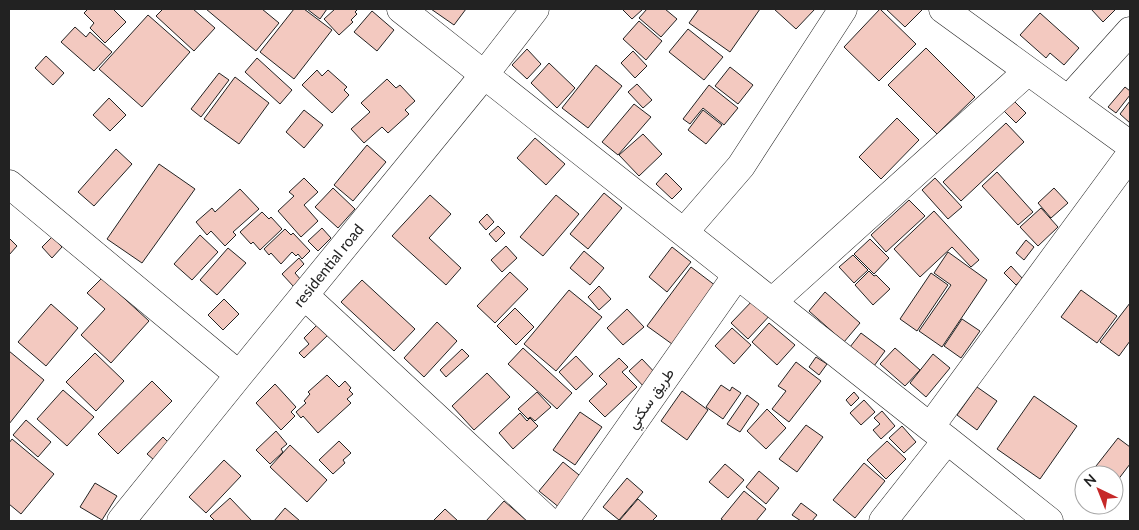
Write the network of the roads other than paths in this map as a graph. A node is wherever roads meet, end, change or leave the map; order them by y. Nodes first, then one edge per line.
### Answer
1 (401, 9) edge
2 (535, 9) edge
3 (843, 9) edge
4 (943, 9) edge
5 (1130, 31) edge
6 (1028, 71) junction
7 (484, 76) junction
8 (1068, 100) junction
9 (1130, 145) edge
10 (1130, 155) edge
11 (9, 184) edge
12 (684, 232) junction
13 (737, 275) junction
14 (304, 295) junction
15 (772, 302) junction
16 (239, 375) junction
17 (938, 433) junction
18 (121, 521) edge
19 (548, 521) edge
20 (564, 521) edge
21 (883, 521) edge
22 (1049, 521) edge

1 - 7 street
2 - 7 street, residential road
3 - 12 street
4 - 6 street
5 - 8 street
6 - 8 street
6 - 15 street
7 - 12 street
7 - 14 street, residential road
8 - 9 street
10 - 17 street
11 - 16 street
12 - 13 street
13 - 15 street
13 - 20 street, طريق سكني
14 - 16 street, residential road
14 - 19 street
15 - 17 street
16 - 18 street, residential road
17 - 21 street
17 - 22 street

